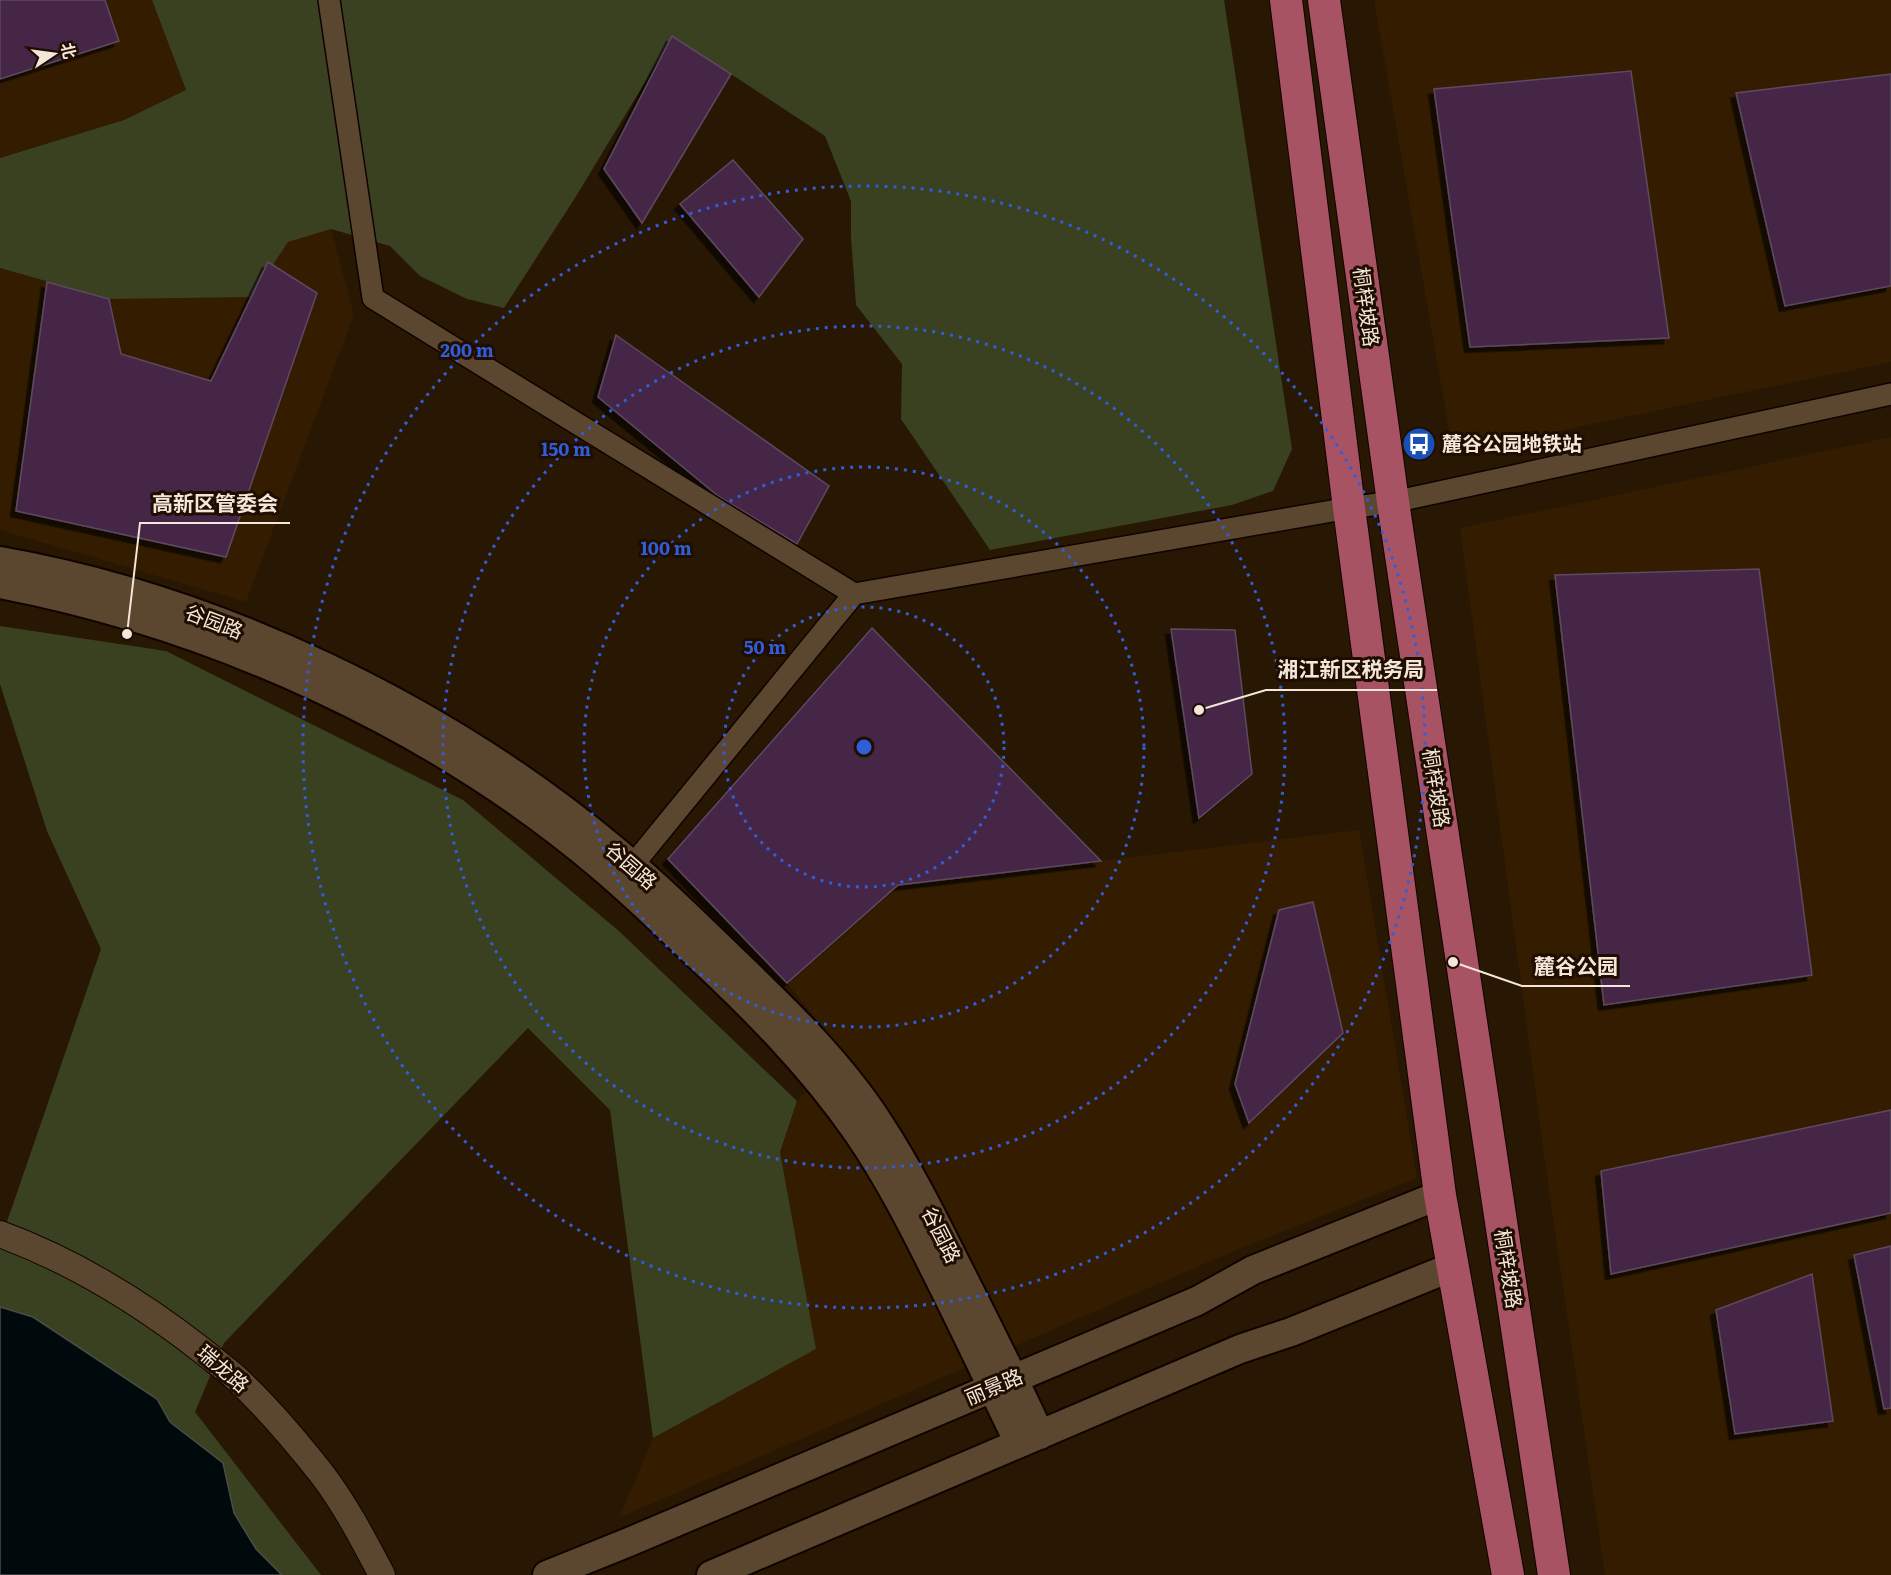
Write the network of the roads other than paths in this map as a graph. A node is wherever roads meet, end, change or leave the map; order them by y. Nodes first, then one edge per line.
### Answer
1 (329, 0) edge
2 (1286, 0) edge
3 (1324, 0) edge
4 (1891, 394) edge
5 (1393, 502) junction
6 (1349, 508) junction
7 (0, 561) edge
8 (0, 584) edge
9 (854, 594) junction
10 (632, 866) junction
11 (1440, 1195) junction
12 (0, 1234) edge
13 (0, 1247) edge
14 (1452, 1267) junction
15 (1003, 1383) junction
16 (1030, 1439) junction
17 (367, 1575) edge
18 (382, 1575) edge
19 (547, 1575) edge
20 (711, 1575) edge
21 (1508, 1575) edge
22 (1554, 1575) edge

1 - 9 street
2 - 6 main road
3 - 5 main road, 桐梓坡路
4 - 5 street
5 - 6 street
5 - 22 main road, 桐梓坡路
6 - 9 street
6 - 11 main road
7 - 10 main road, 谷园路
8 - 15 main road, 谷园路
9 - 10 street
10 - 15 main road, 谷园路
11 - 14 main road
11 - 15 main road, 丽景路
12 - 18 street, 瑞龙路
13 - 17 street, 瑞龙路
14 - 16 main road
14 - 21 main road
15 - 16 main road, 谷园路
15 - 19 main road, 丽景路
16 - 20 main road

